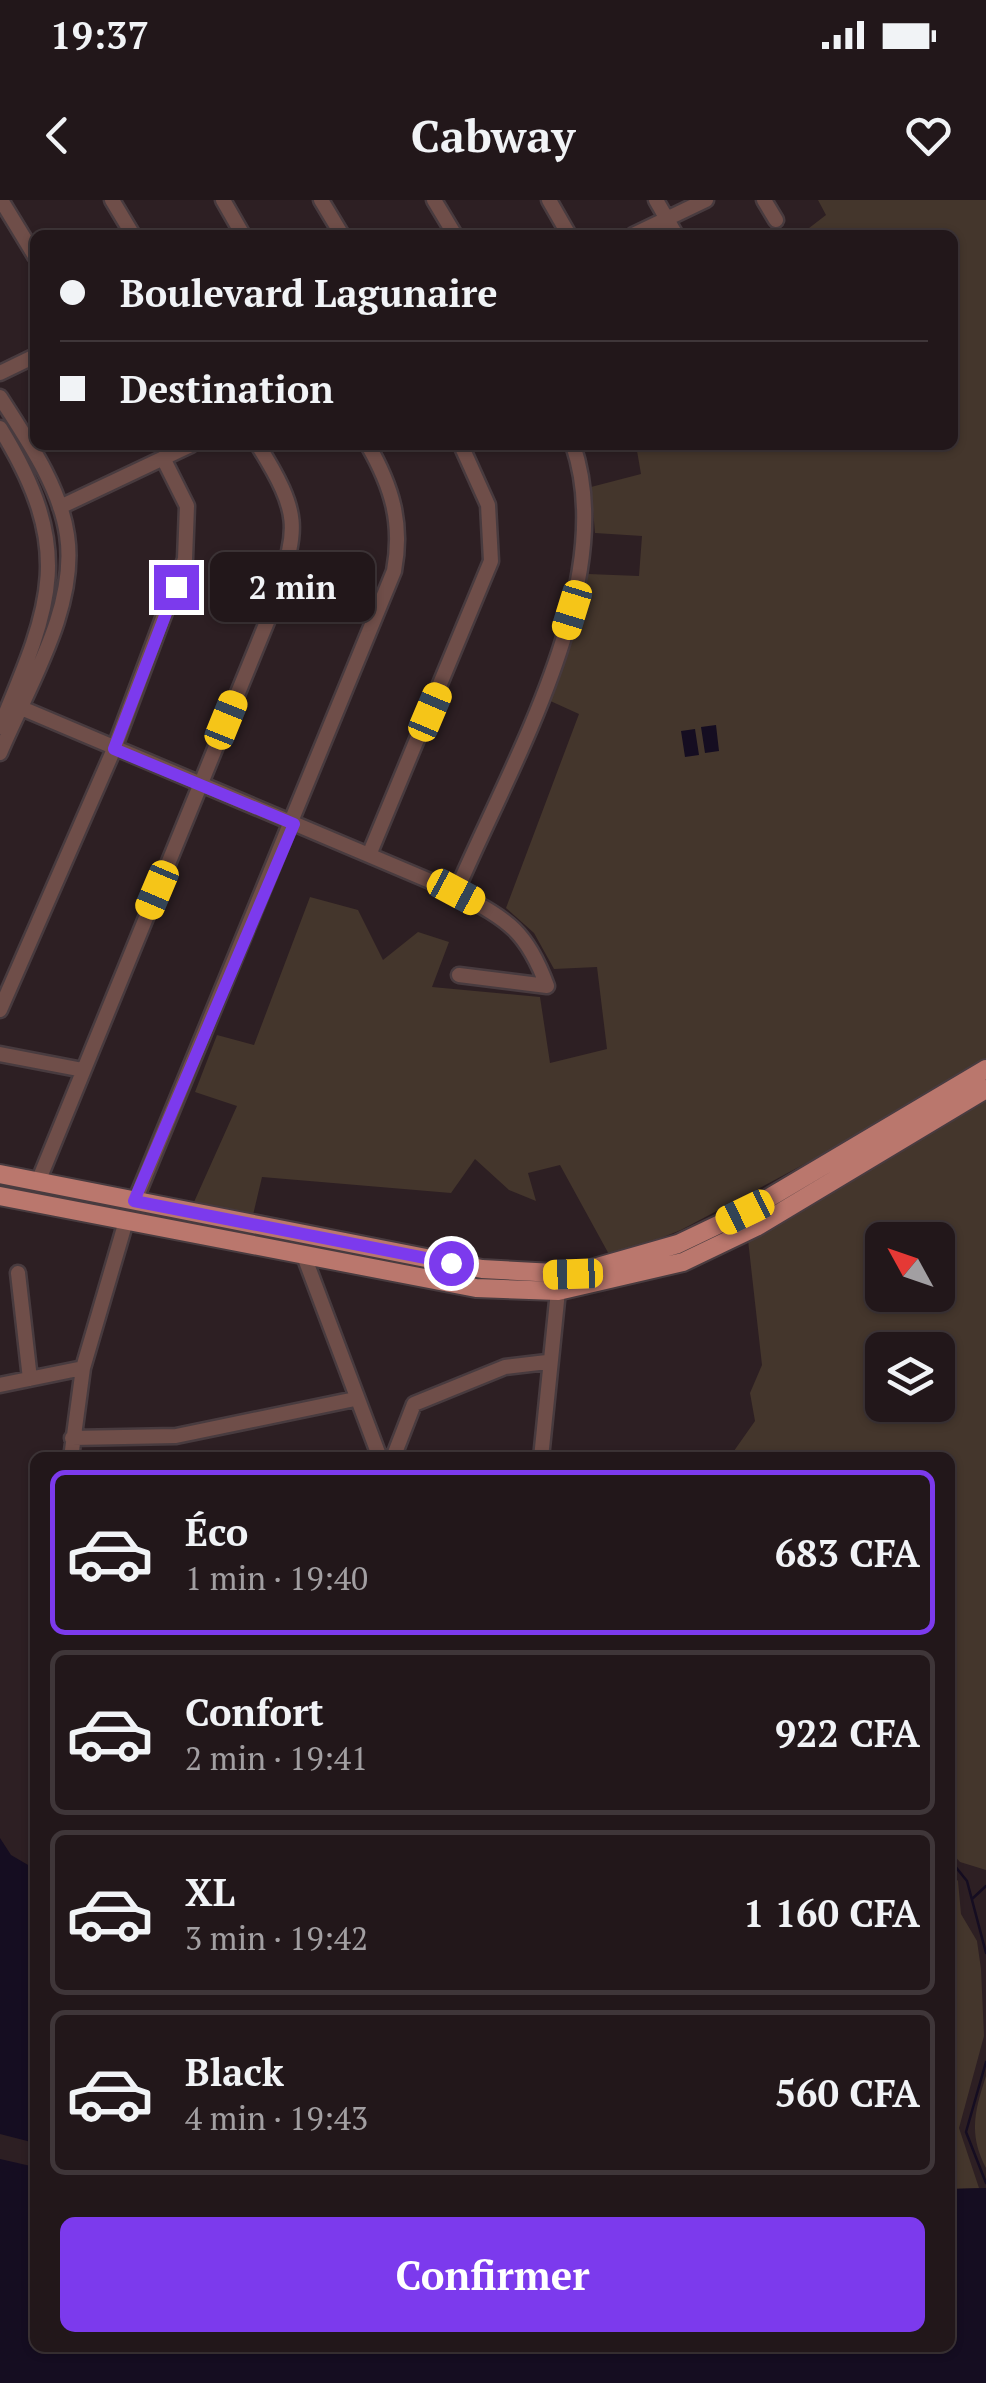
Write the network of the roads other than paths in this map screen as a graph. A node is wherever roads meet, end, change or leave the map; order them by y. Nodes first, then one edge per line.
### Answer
1 (1, 200) edge
2 (112, 200) edge
3 (223, 200) edge
4 (321, 200) edge
5 (434, 200) edge
6 (549, 200) edge
7 (656, 200) edge
8 (706, 200) edge
9 (764, 200) edge
10 (666, 219) junction
11 (776, 220) dead end
12 (130, 230) edge
13 (240, 230) edge
14 (339, 230) edge
15 (452, 230) edge
16 (566, 230) edge
17 (643, 230) edge
18 (673, 230) edge
19 (30, 248) edge
20 (30, 358) edge
21 (0, 373) edge
22 (0, 397) edge
23 (0, 428) edge
24 (179, 450) edge
25 (261, 450) edge
26 (371, 450) edge
27 (464, 450) edge
28 (574, 450) edge
29 (162, 458) junction
30 (60, 507) junction
31 (10, 703) edge
32 (0, 727) edge
33 (114, 749) junction
34 (0, 754) edge
35 (202, 782) junction
36 (294, 824) junction
37 (369, 856) junction
38 (456, 892) junction
39 (459, 975) dead end
40 (0, 1010) edge
41 (0, 1054) edge
42 (986, 1068) edge
43 (83, 1070) junction
44 (986, 1088) edge
45 (0, 1174) edge
46 (38, 1182) junction
47 (0, 1196) edge
48 (134, 1201) junction
49 (126, 1221) junction
50 (304, 1256) junction
51 (18, 1273) dead end
52 (558, 1291) junction
53 (547, 1362) junction
54 (82, 1368) junction
55 (30, 1379) junction
56 (0, 1385) edge
57 (355, 1399) junction
58 (72, 1438) junction
59 (71, 1452) edge
60 (377, 1452) edge
61 (395, 1452) edge
62 (541, 1452) edge

1 - 19 street
2 - 12 street
3 - 13 street
4 - 14 street
5 - 15 street
6 - 16 street
7 - 10 street
8 - 10 street
9 - 11 street
10 - 17 street
10 - 18 street
20 - 21 street
22 - 30 street
23 - 31 street
24 - 29 street
25 - 35 street
26 - 36 street
27 - 37 street
28 - 38 street
29 - 30 street
29 - 33 street
30 - 31 street
31 - 32 street
31 - 33 street
31 - 34 street
33 - 35 street
33 - 40 street
35 - 36 street
35 - 43 street
36 - 37 street
36 - 48 street
37 - 38 street
38 - 39 street
41 - 43 street
42 - 48 main road
43 - 46 street
44 - 52 main road
45 - 46 main road
46 - 48 main road
47 - 49 main road
49 - 50 main road
49 - 54 street
50 - 52 main road
50 - 57 street
51 - 55 street
52 - 53 street
53 - 61 street
53 - 62 street
54 - 55 street
54 - 58 street
55 - 56 street
57 - 58 street
57 - 60 street
58 - 59 street

